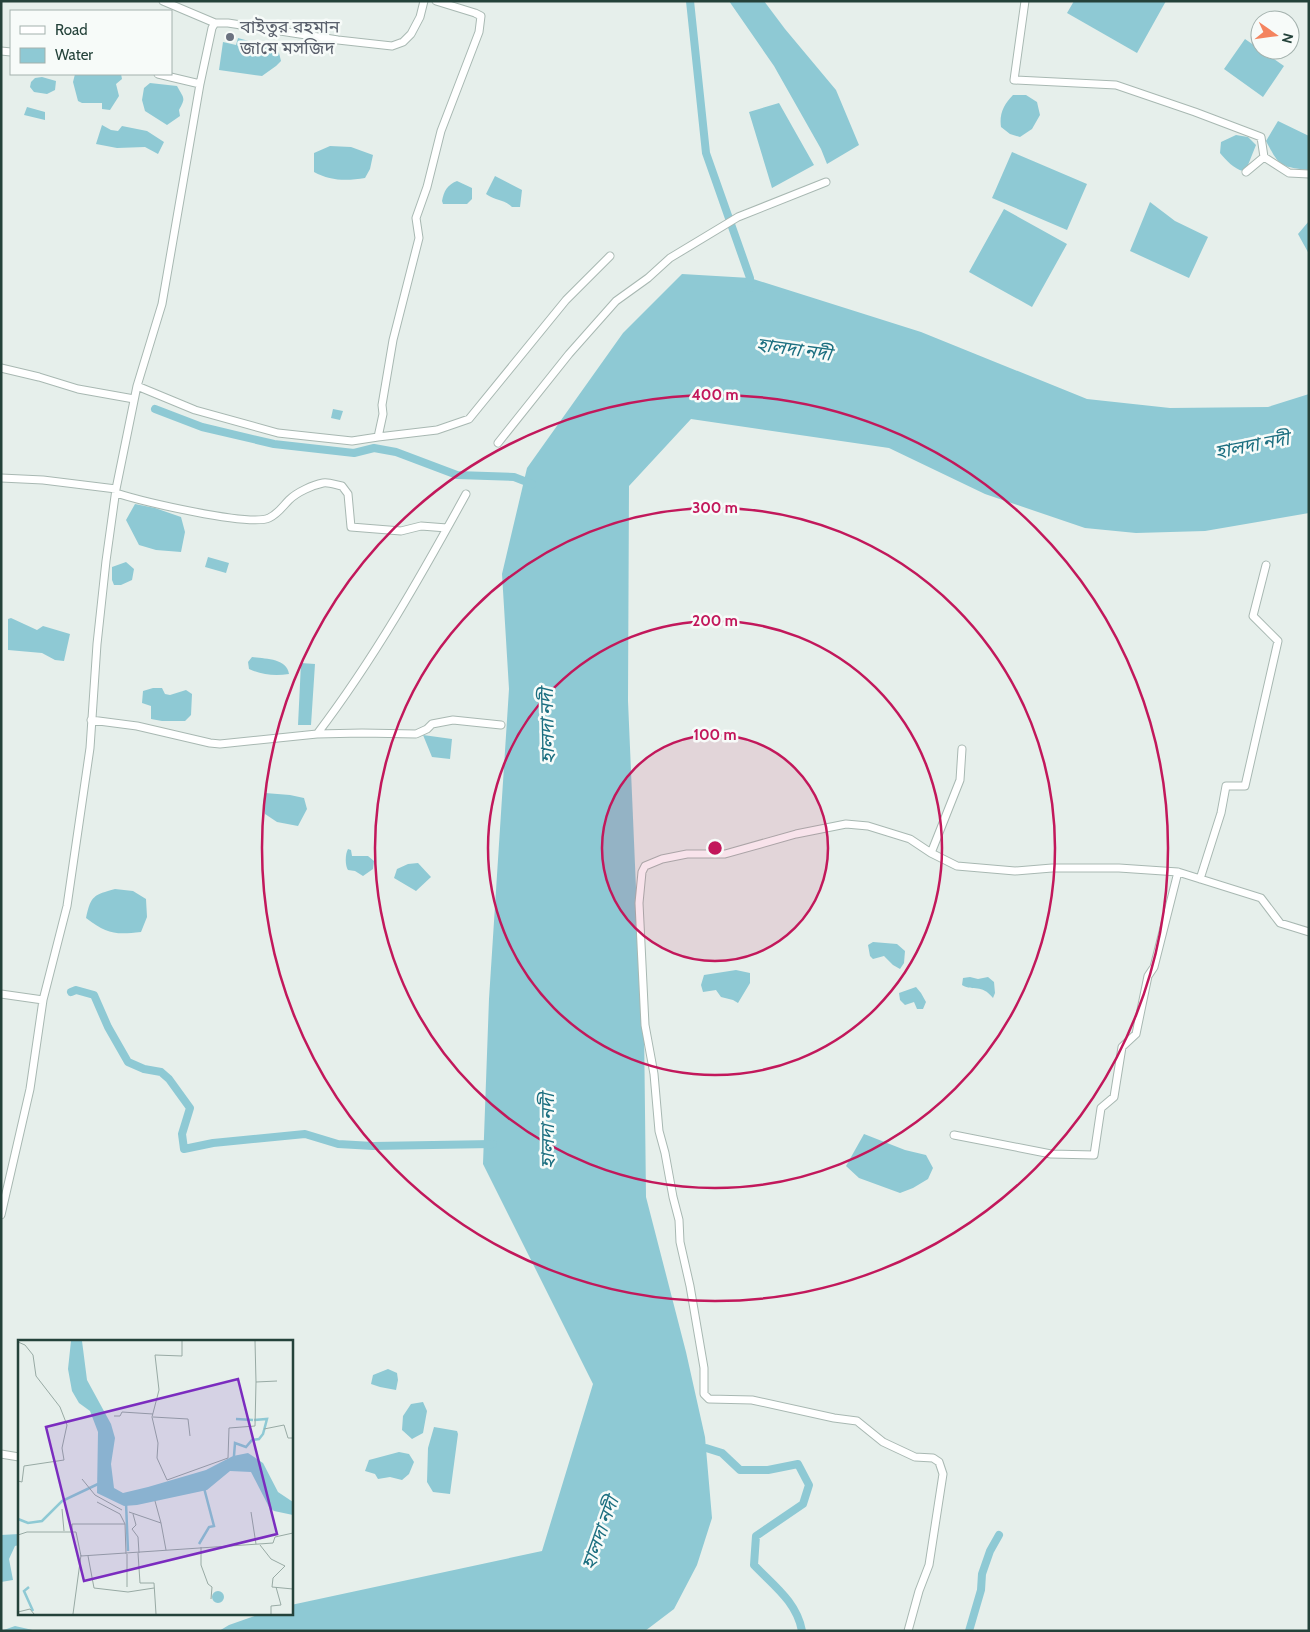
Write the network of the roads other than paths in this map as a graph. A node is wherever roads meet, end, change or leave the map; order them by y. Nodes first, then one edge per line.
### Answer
1 (163, 1) edge
2 (424, 1) edge
3 (436, 1) edge
4 (1024, 1) edge
5 (215, 24) junction
6 (162, 75) edge
7 (200, 84) junction
8 (1264, 157) junction
9 (1246, 172) dead end
10 (1309, 174) edge
11 (826, 182) dead end
12 (610, 256) dead end
13 (1, 368) edge
14 (137, 386) junction
15 (134, 399) junction
16 (378, 437) junction
17 (498, 443) dead end
18 (1, 478) edge
19 (116, 491) junction
20 (466, 494) dead end
21 (447, 528) junction
22 (1266, 565) dead end
23 (91, 720) junction
24 (501, 725) dead end
25 (318, 734) junction
26 (962, 749) dead end
27 (931, 853) junction
28 (1178, 872) junction
29 (1200, 879) junction
30 (1309, 932) edge
31 (1, 994) edge
32 (43, 1000) junction
33 (954, 1135) dead end
34 (1, 1215) edge
35 (1, 1454) edge
36 (18, 1457) edge
37 (908, 1631) edge

1 - 5 street
2 - 5 street
3 - 16 street
4 - 8 street
5 - 7 street
6 - 7 street
7 - 14 street
8 - 9 street
8 - 10 street
11 - 17 street
12 - 16 street
13 - 15 street
14 - 15 street
14 - 16 street
15 - 19 street
18 - 19 street
19 - 21 street
19 - 23 street
20 - 21 street
21 - 25 street
22 - 29 street
23 - 25 street
23 - 32 street
24 - 25 street
26 - 27 street
27 - 28 street
27 - 37 street
28 - 29 street
28 - 33 street
29 - 30 street
31 - 32 street
32 - 34 street
35 - 36 street

